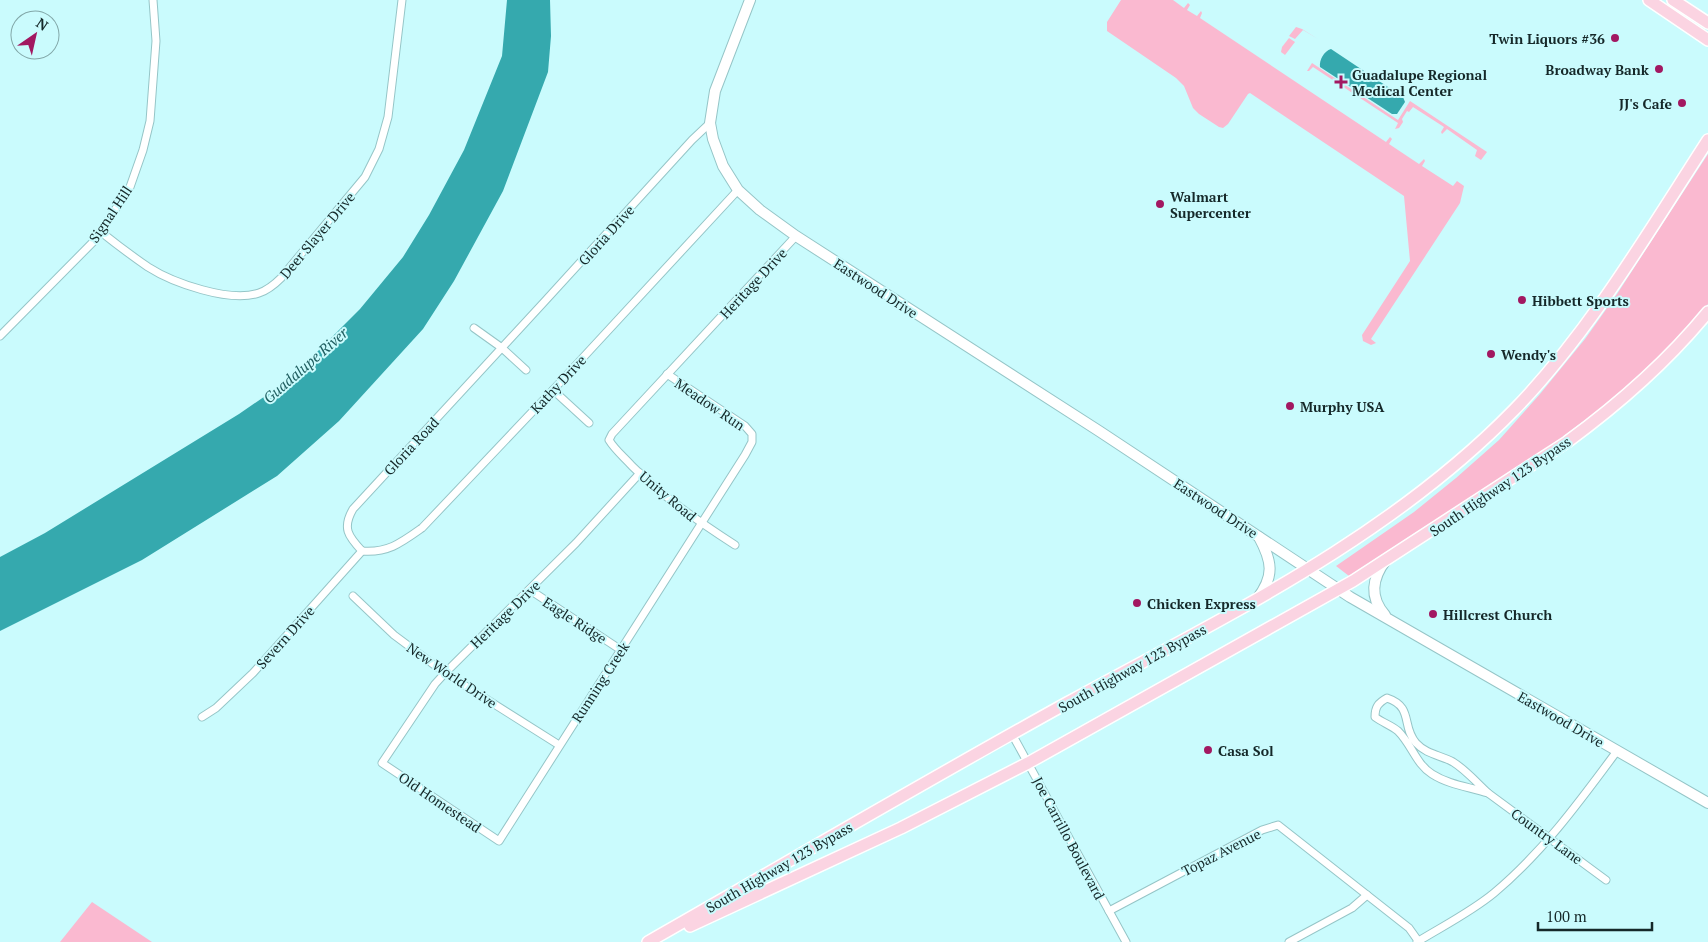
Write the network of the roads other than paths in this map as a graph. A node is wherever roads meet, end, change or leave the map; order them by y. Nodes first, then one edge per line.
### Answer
1 (153, 0) edge
2 (402, 0) edge
3 (750, 0) edge
4 (1649, 0) edge
5 (1673, 0) edge
6 (1708, 24) edge
7 (1708, 40) edge
8 (710, 123) junction
9 (1708, 140) edge
10 (738, 190) junction
11 (101, 232) junction
12 (796, 236) junction
13 (1708, 312) edge
14 (474, 328) dead end
15 (0, 336) edge
16 (502, 348) junction
17 (526, 370) dead end
18 (667, 374) junction
19 (553, 390) junction
20 (589, 424) dead end
21 (752, 434) joint
22 (608, 440) joint
23 (640, 473) junction
24 (700, 523) junction
25 (1258, 536) junction
26 (734, 545) dead end
27 (362, 551) junction
28 (1386, 560) junction
29 (1308, 569) junction
30 (1338, 589) junction
31 (530, 590) junction
32 (353, 596) dead end
33 (1256, 599) junction
34 (1388, 619) junction
35 (621, 650) junction
36 (445, 673) junction
37 (202, 717) dead end
38 (1012, 734) junction
39 (1411, 742) junction
40 (559, 745) junction
41 (1617, 751) junction
42 (382, 763) joint
43 (1028, 763) junction
44 (1488, 793) junction
45 (1708, 803) edge
46 (1550, 837) junction
47 (499, 841) joint
48 (1606, 880) dead end
49 (1367, 895) junction
50 (1109, 911) junction
51 (648, 942) edge
52 (654, 942) edge
53 (1126, 942) edge
54 (1289, 942) edge
55 (1418, 942) edge

1 - 11 street, Signal Hill
2 - 11 street, Deer Slayer Drive
3 - 8 main road
4 - 7 main road
5 - 6 main road
8 - 10 main road, Eastwood Drive
8 - 16 street, Gloria Drive
9 - 29 main road, South Highway 123 Bypass
10 - 12 main road, Eastwood Drive
10 - 19 street, Kathy Drive
11 - 15 street, Signal Hill
12 - 18 street, Heritage Drive
12 - 25 main road, Eastwood Drive
13 - 28 main road, South Highway 123 Bypass
14 - 16 street
16 - 17 street
16 - 27 street, Gloria Road
18 - 21 street, Meadow Run
18 - 22 street, Heritage Drive
19 - 20 street
19 - 27 street, Kathy Drive
21 - 24 street, Running Creek
22 - 23 street, Unity Road
23 - 24 street, Unity Road
23 - 31 street, Heritage Drive
24 - 26 street, Unity Road
24 - 35 street, Running Creek
25 - 29 main road, Eastwood Drive
25 - 33 main road
27 - 37 street, Severn Drive
28 - 30 main road, South Highway 123 Bypass
28 - 34 main road
29 - 30 main road, Eastwood Drive
29 - 33 main road, South Highway 123 Bypass
30 - 34 main road, Eastwood Drive
30 - 43 main road, South Highway 123 Bypass
31 - 35 street, Eagle Ridge
31 - 36 street, Heritage Drive
32 - 36 street, New World Drive
33 - 38 main road, South Highway 123 Bypass
34 - 41 main road, Eastwood Drive
35 - 40 street, Running Creek
36 - 40 street, New World Drive
36 - 42 street, Heritage Drive
38 - 43 street, Joe Carrillo Boulevard
38 - 51 main road, South Highway 123 Bypass
39 - 39 street, Country Lane
39 - 44 street, Country Lane
39 - 44 street, Country Lane
40 - 47 street, Running Creek
41 - 45 main road, Eastwood Drive
41 - 46 street
42 - 47 street, Old Homestead
43 - 50 street, Joe Carrillo Boulevard
43 - 52 main road, South Highway 123 Bypass
44 - 46 street, Country Lane
46 - 48 street, Country Lane
46 - 55 street
49 - 50 street, Topaz Avenue
49 - 54 street
49 - 55 street, Topaz Avenue
50 - 53 street, Joe Carrillo Boulevard

